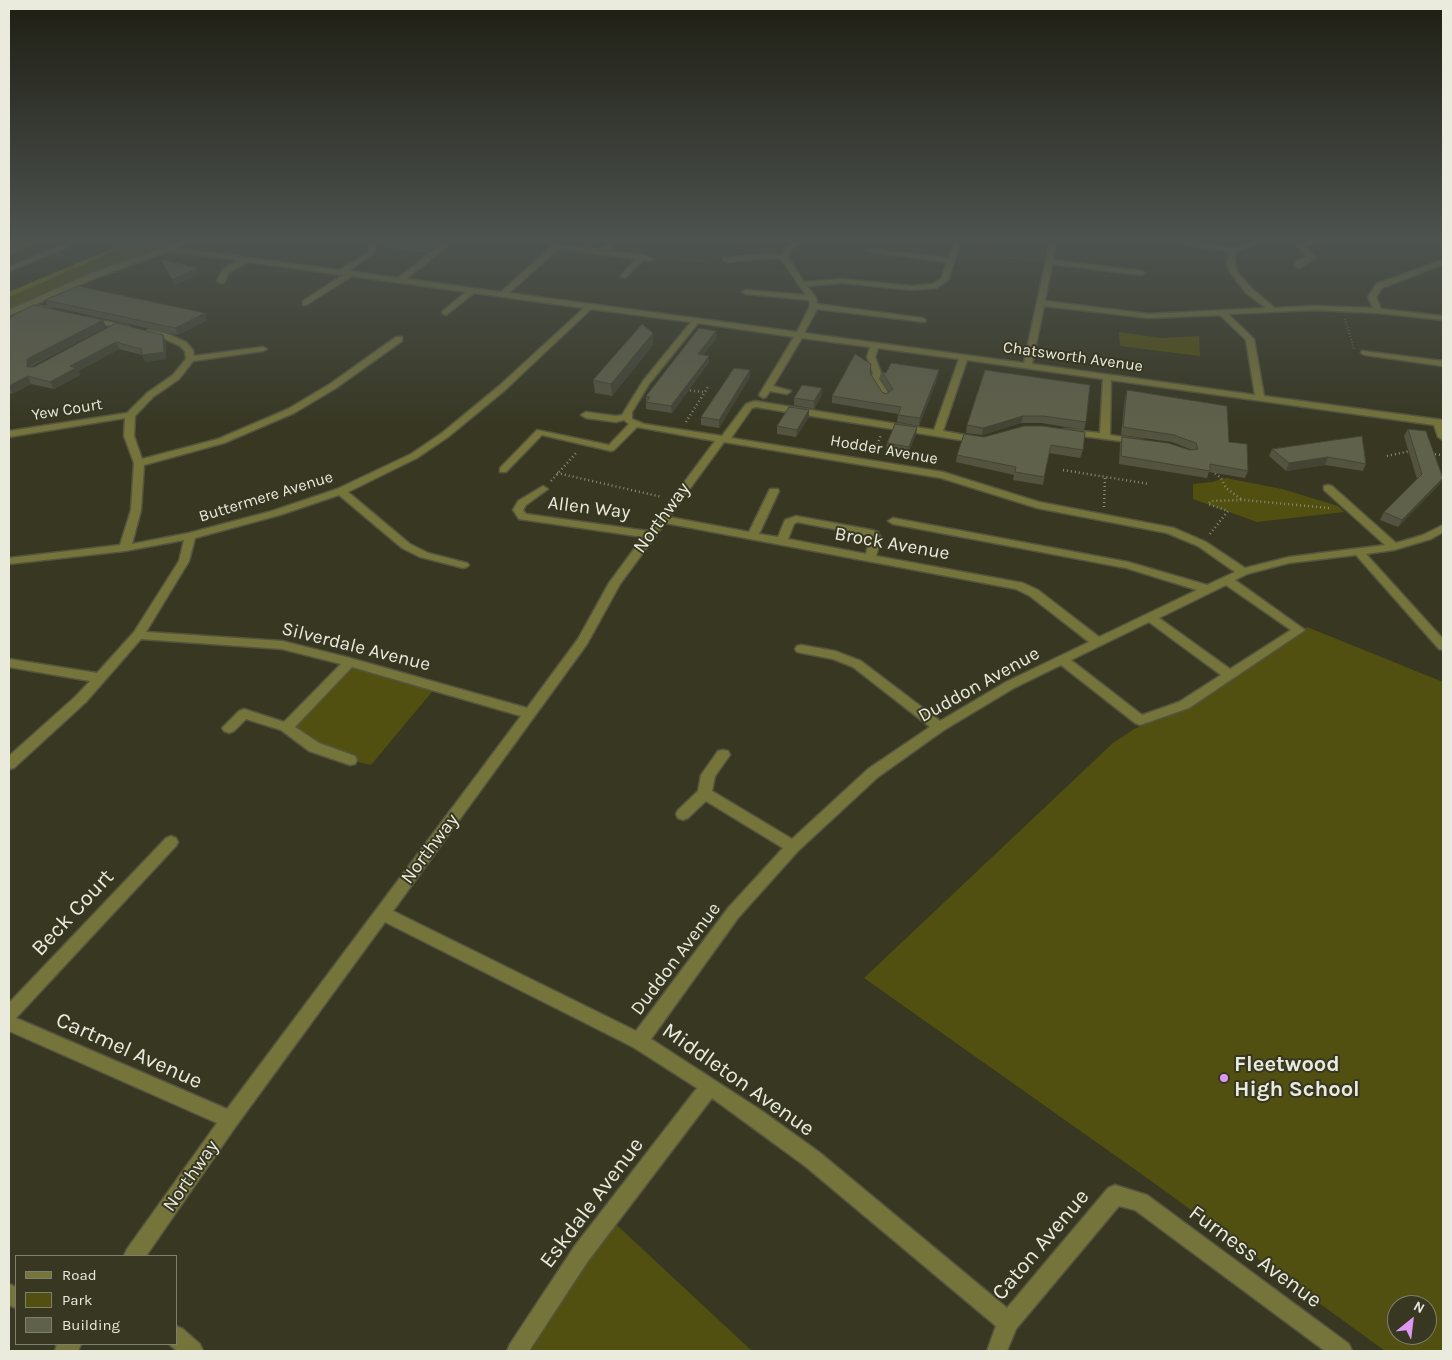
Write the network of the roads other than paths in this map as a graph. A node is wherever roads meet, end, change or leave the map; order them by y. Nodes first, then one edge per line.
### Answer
1 (30, 304) edge
2 (456, 304) edge
3 (580, 304) edge
4 (812, 304) edge
5 (828, 304) edge
6 (1040, 304) edge
7 (1051, 304) edge
8 (1266, 304) edge
9 (1375, 304) edge
10 (26, 306) junction
11 (591, 306) junction
12 (1272, 309) junction
13 (1378, 311) junction
14 (1221, 312) junction
15 (446, 313) dead end
16 (9, 314) edge
17 (62, 314) edge
18 (80, 318) edge
19 (1440, 318) edge
20 (697, 320) junction
21 (922, 320) dead end
22 (117, 326) junction
23 (1443, 330) edge
24 (105, 332) edge
25 (800, 334) junction
26 (399, 339) dead end
27 (874, 345) junction
28 (263, 349) dead end
29 (1365, 354) road end
30 (964, 357) junction
31 (190, 359) junction
32 (1443, 364) edge
33 (1028, 365) junction
34 (1107, 376) junction
35 (787, 392) dead end
36 (886, 396) edge
37 (1260, 397) junction
38 (130, 415) junction
39 (586, 416) dead end
40 (626, 417) junction
41 (1440, 422) edge
42 (635, 424) junction
43 (1059, 430) edge
44 (938, 433) junction
45 (9, 434) edge
46 (1443, 436) edge
47 (1106, 437) junction
48 (990, 438) edge
49 (723, 439) junction
50 (1150, 444) edge
51 (140, 463) junction
52 (503, 470) dead end
53 (1328, 488) dead end
54 (543, 489) road end
55 (341, 491) junction
56 (774, 491) dead end
57 (662, 519) junction
58 (894, 521) dead end
59 (1443, 528) edge
60 (652, 534) junction
61 (190, 536) junction
62 (753, 536) junction
63 (782, 541) junction
64 (1394, 547) junction
65 (126, 548) junction
66 (1359, 552) junction
67 (870, 558) junction
68 (9, 561) edge
69 (463, 565) dead end
70 (1242, 572) junction
71 (1226, 579) junction
72 (1208, 589) junction
73 (1150, 618) junction
74 (138, 635) junction
75 (1099, 643) junction
76 (1443, 646) edge
77 (801, 649) dead end
78 (1063, 660) junction
79 (350, 662) junction
80 (9, 663) edge
81 (1230, 675) junction
82 (101, 678) junction
83 (531, 714) junction
84 (286, 726) junction
85 (939, 727) junction
86 (229, 728) dead end
87 (723, 755) dead end
88 (350, 760) dead end
89 (9, 764) edge
90 (705, 793) junction
91 (683, 814) dead end
92 (171, 842) dead end
93 (793, 846) junction
94 (383, 913) junction
95 (9, 1014) edge
96 (9, 1023) edge
97 (639, 1041) junction
98 (710, 1086) junction
99 (230, 1120) junction
100 (1140, 1202) joint
101 (135, 1255) edge
102 (1008, 1322) junction
103 (178, 1338) edge
104 (192, 1351) edge
105 (517, 1351) edge
106 (997, 1351) edge
107 (1342, 1351) edge

1 - 10 street
2 - 15 street
3 - 11 street, Chatsworth Avenue
4 - 25 street
5 - 21 street
6 - 33 street
7 - 14 street
8 - 12 street
9 - 13 street
10 - 16 street
10 - 17 street
11 - 20 street, Chatsworth Avenue
11 - 55 street, Buttermere Avenue
12 - 13 street
12 - 14 street
13 - 19 street
14 - 37 street
18 - 22 street
19 - 23 street
20 - 25 street, Chatsworth Avenue
20 - 40 street
22 - 24 street
22 - 31 street
25 - 27 street, Chatsworth Avenue
25 - 35 street
26 - 51 street
27 - 30 street, Chatsworth Avenue
27 - 36 street
28 - 31 street
29 - 32 street
30 - 33 street, Chatsworth Avenue
30 - 44 street
31 - 38 street
33 - 34 street, Chatsworth Avenue
34 - 37 street, Chatsworth Avenue
34 - 47 street
37 - 41 street, Chatsworth Avenue
38 - 45 street, Yew Court
38 - 51 street
39 - 40 street
40 - 42 street, Hodder Avenue
41 - 46 street
42 - 49 street, Hodder Avenue
42 - 52 street
43 - 47 street
44 - 48 street
44 - 49 street, Northway
47 - 50 street
49 - 57 street, Northway
49 - 70 street, Hodder Avenue
51 - 65 street
53 - 64 street
54 - 60 street, Allen Way
55 - 61 street, Buttermere Avenue
55 - 69 street
56 - 62 street
57 - 60 street, Northway
57 - 62 street, Brock Avenue
58 - 72 street
59 - 64 street, Duddon Avenue
60 - 83 street, Northway
61 - 65 street, Buttermere Avenue
61 - 74 street
62 - 63 street, Brock Avenue
63 - 67 street, Brock Avenue
63 - 67 street
64 - 66 street, Duddon Avenue
65 - 68 street, Buttermere Avenue
66 - 70 street, Duddon Avenue
66 - 76 street
67 - 75 street, Brock Avenue
70 - 71 street, Duddon Avenue
71 - 72 street, Duddon Avenue
71 - 81 street
72 - 73 street, Duddon Avenue
73 - 75 street, Duddon Avenue
73 - 81 street
74 - 79 street, Silverdale Avenue
74 - 82 street
75 - 78 street, Duddon Avenue
77 - 85 street
78 - 81 street
78 - 85 street, Duddon Avenue
79 - 83 street, Silverdale Avenue
79 - 84 street
80 - 82 street
82 - 89 street
83 - 94 street, Northway
84 - 86 street
84 - 88 street
85 - 93 street, Duddon Avenue
87 - 90 street
90 - 91 street
90 - 93 street
92 - 95 street, Beck Court
93 - 97 street, Duddon Avenue
94 - 97 street, Middleton Avenue
94 - 99 street, Northway
96 - 99 street, Cartmel Avenue
97 - 98 street, Middleton Avenue
98 - 102 street, Middleton Avenue
98 - 105 street, Eskdale Avenue
99 - 101 street, Northway
100 - 102 street, Caton Avenue
100 - 107 street, Furness Avenue
102 - 106 street, Caton Avenue
103 - 104 street

